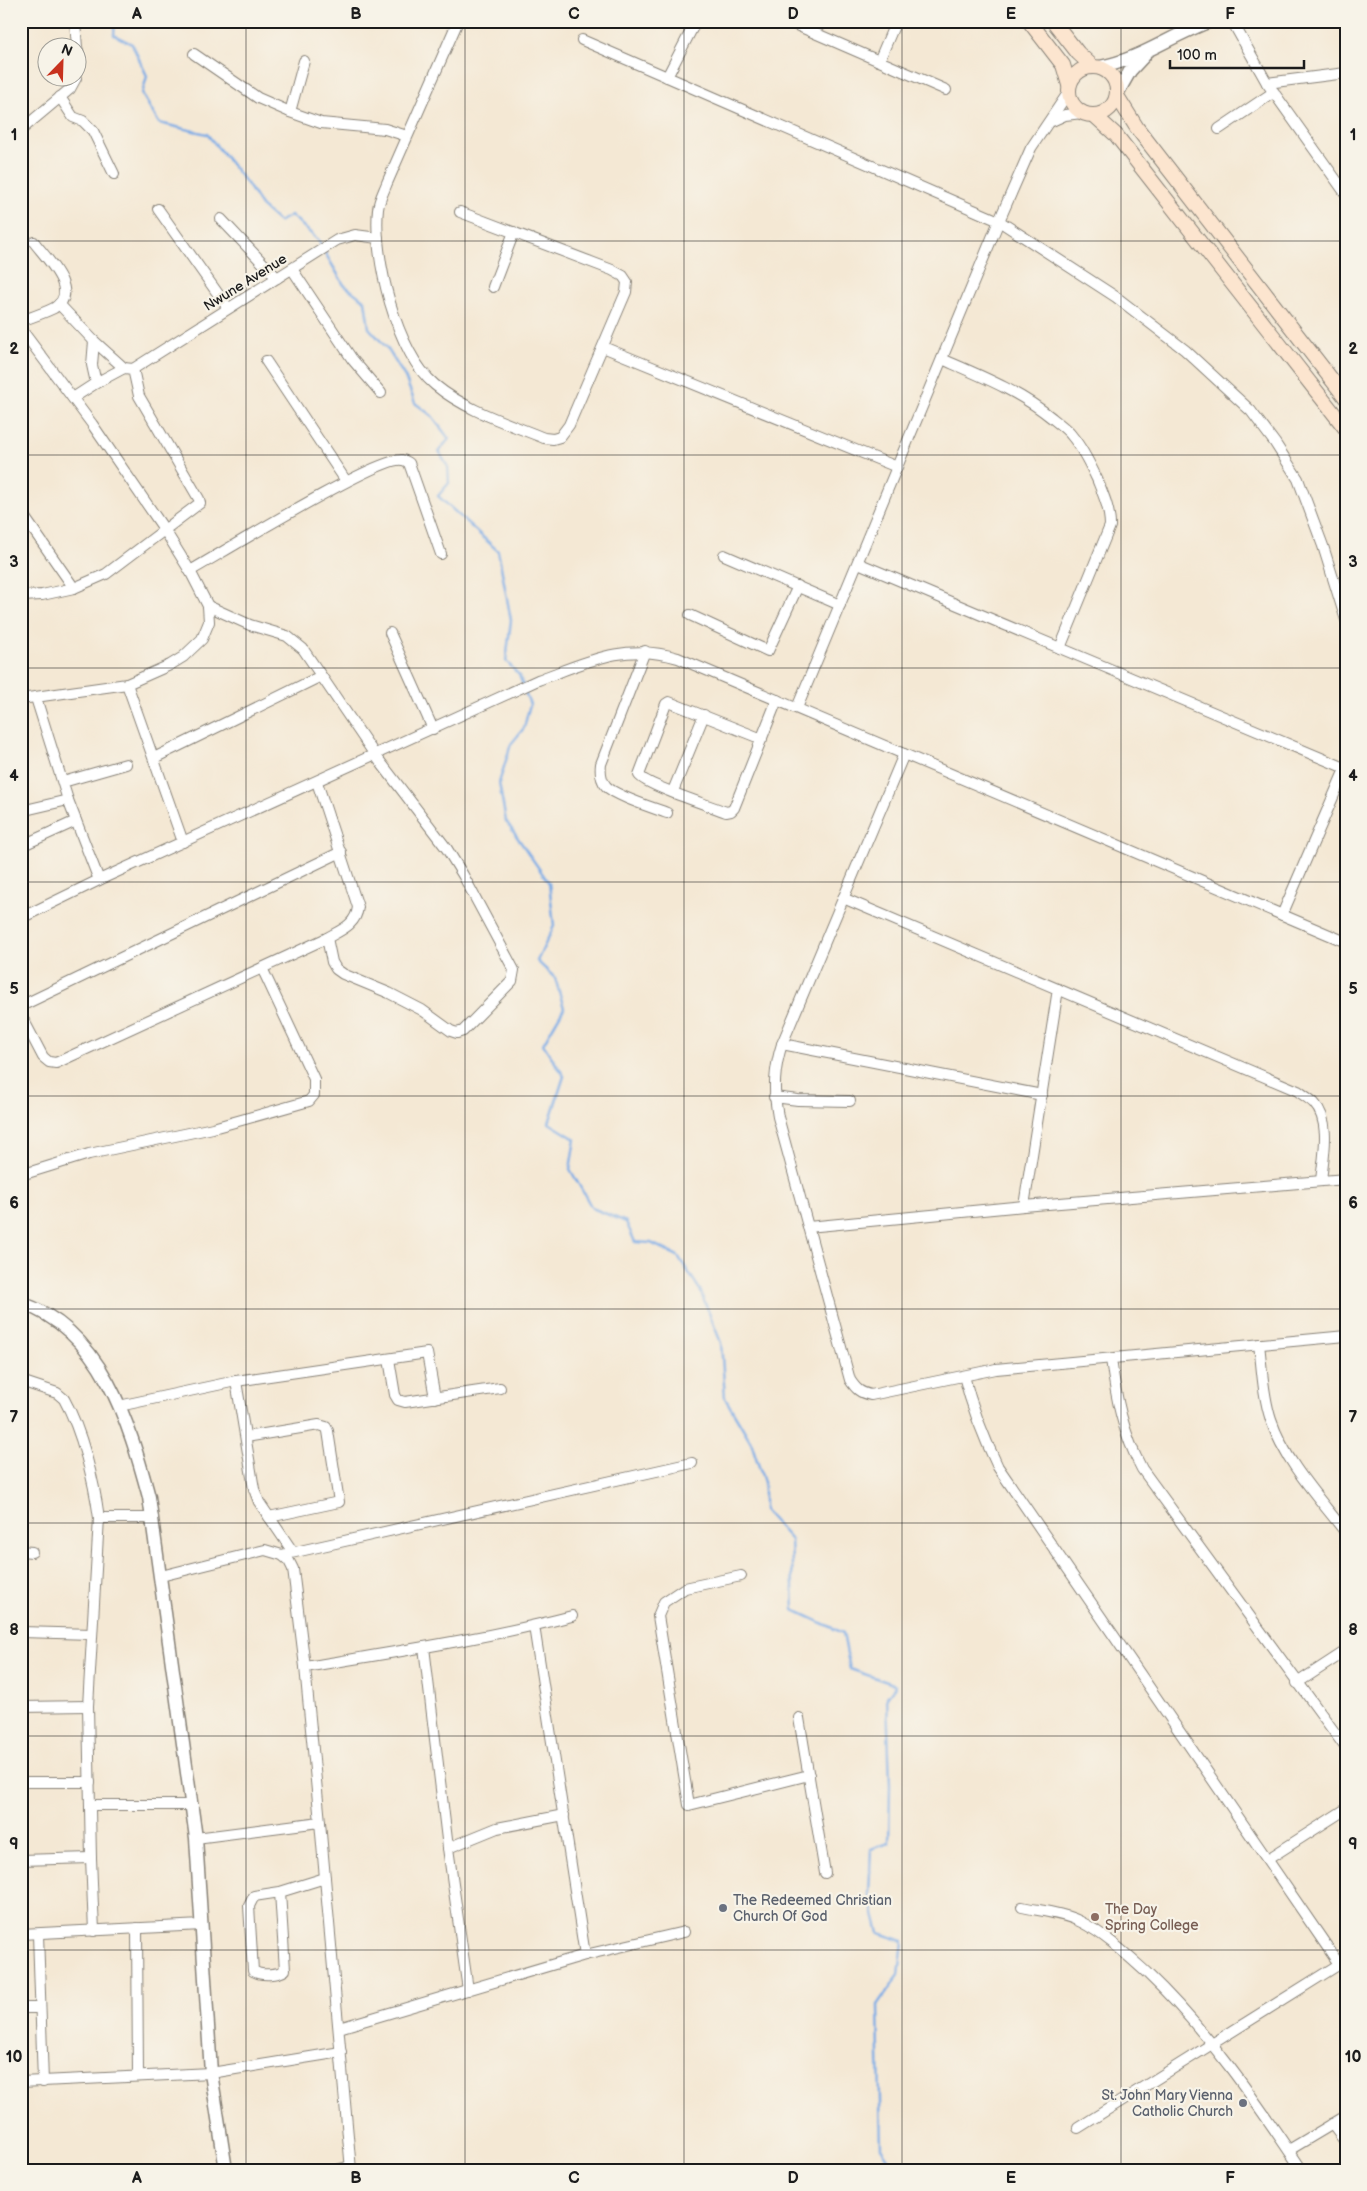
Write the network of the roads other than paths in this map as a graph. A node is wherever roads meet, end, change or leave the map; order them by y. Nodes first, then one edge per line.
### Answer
1 (75, 21) edge
2 (458, 21) edge
3 (696, 21) edge
4 (787, 21) edge
5 (896, 21) edge
6 (1029, 21) edge
7 (1053, 21) edge
8 (1211, 21) edge
9 (1232, 21) edge
10 (76, 38) edge
11 (582, 40) dead end
12 (1150, 50) junction
13 (194, 54) dead end
14 (304, 61) dead end
15 (879, 61) junction
16 (1096, 67) junction
17 (1346, 73) edge
18 (667, 77) junction
19 (1267, 82) junction
20 (71, 88) edge
21 (1069, 89) junction
22 (946, 90) dead end
23 (1274, 92) junction
24 (1117, 94) junction
25 (60, 97) junction
26 (290, 112) junction
27 (1088, 114) junction
28 (1051, 121) junction
29 (1219, 129) dead end
30 (21, 130) edge
31 (407, 136) junction
32 (114, 174) dead end
33 (1346, 194) edge
34 (158, 209) dead end
35 (460, 212) dead end
36 (221, 219) dead end
37 (999, 222) junction
38 (514, 232) junction
39 (378, 238) junction
40 (34, 242) dead end
41 (292, 269) junction
42 (277, 278) junction
43 (493, 287) dead end
44 (60, 304) junction
45 (228, 308) junction
46 (21, 321) edge
47 (21, 329) edge
48 (94, 341) junction
49 (603, 347) junction
50 (942, 360) junction
51 (266, 361) dead end
52 (128, 369) junction
53 (96, 383) junction
54 (382, 393) dead end
55 (73, 398) junction
56 (1346, 398) edge
57 (1346, 429) edge
58 (897, 467) junction
59 (346, 481) junction
60 (21, 512) edge
61 (164, 530) junction
62 (441, 554) dead end
63 (724, 555) dead end
64 (858, 563) junction
65 (190, 571) junction
66 (798, 586) junction
67 (74, 588) junction
68 (21, 596) edge
69 (840, 604) junction
70 (208, 606) junction
71 (690, 615) dead end
72 (1346, 620) edge
73 (390, 633) dead end
74 (1060, 648) junction
75 (645, 651) junction
76 (320, 676) junction
77 (127, 684) junction
78 (36, 698) junction
79 (21, 699) edge
80 (777, 700) junction
81 (797, 708) junction
82 (704, 715) junction
83 (433, 729) junction
84 (762, 739) junction
85 (904, 754) junction
86 (375, 755) junction
87 (154, 758) junction
88 (126, 764) dead end
89 (1345, 768) edge
90 (63, 782) junction
91 (317, 782) junction
92 (673, 791) junction
93 (68, 800) junction
94 (21, 811) edge
95 (668, 813) dead end
96 (76, 821) junction
97 (183, 842) junction
98 (21, 846) edge
99 (341, 852) junction
100 (99, 880) junction
101 (843, 898) junction
102 (1282, 915) junction
103 (21, 918) edge
104 (327, 938) junction
105 (1346, 942) edge
106 (262, 968) junction
107 (1058, 989) junction
108 (21, 1006) edge
109 (21, 1015) edge
110 (782, 1044) junction
111 (1042, 1095) junction
112 (774, 1096) junction
113 (850, 1101) dead end
114 (21, 1175) edge
115 (1346, 1179) edge
116 (1321, 1181) junction
117 (1024, 1206) junction
118 (808, 1227) junction
119 (21, 1303) edge
120 (1346, 1336) edge
121 (1259, 1344) junction
122 (389, 1359) junction
123 (1111, 1359) junction
124 (964, 1376) junction
125 (21, 1382) edge
126 (236, 1382) junction
127 (500, 1388) dead end
128 (435, 1398) junction
129 (120, 1406) junction
130 (246, 1437) junction
131 (692, 1462) dead end
132 (269, 1517) junction
133 (99, 1518) junction
134 (153, 1518) junction
135 (1346, 1534) edge
136 (21, 1551) edge
137 (32, 1552) dead end
138 (293, 1552) junction
139 (282, 1555) junction
140 (161, 1576) junction
141 (741, 1576) dead end
142 (572, 1616) dead end
143 (534, 1626) junction
144 (21, 1632) edge
145 (92, 1634) junction
146 (424, 1647) junction
147 (1346, 1651) edge
148 (305, 1667) junction
149 (1297, 1683) junction
150 (88, 1706) junction
151 (21, 1707) edge
152 (798, 1718) dead end
153 (1346, 1748) edge
154 (809, 1775) junction
155 (21, 1782) edge
156 (90, 1782) junction
157 (90, 1805) junction
158 (193, 1805) junction
159 (1346, 1808) edge
160 (564, 1815) junction
161 (320, 1822) junction
162 (196, 1838) junction
163 (448, 1848) junction
164 (91, 1858) junction
165 (1268, 1859) junction
166 (21, 1860) edge
167 (825, 1873) dead end
168 (325, 1878) junction
169 (280, 1892) junction
170 (1022, 1907) dead end
171 (202, 1925) junction
172 (137, 1928) junction
173 (94, 1931) junction
174 (684, 1932) dead end
175 (21, 1934) edge
176 (38, 1934) junction
177 (585, 1955) junction
178 (1342, 1962) edge
179 (468, 1990) junction
180 (21, 2008) edge
181 (40, 2008) junction
182 (339, 2028) junction
183 (1213, 2044) junction
184 (341, 2052) junction
185 (211, 2073) junction
186 (138, 2076) junction
187 (21, 2082) edge
188 (43, 2082) junction
189 (1346, 2116) edge
190 (1332, 2124) junction
191 (1078, 2128) dead end
192 (1346, 2143) edge
193 (1289, 2150) junction
194 (351, 2168) edge
195 (226, 2170) edge
196 (336, 2170) edge
197 (1302, 2170) edge

1 - 10 street
2 - 31 street
3 - 18 street
4 - 15 street
5 - 15 street
6 - 21 main road
7 - 16 main road
8 - 12 street
9 - 19 street
11 - 18 street
12 - 16 street
12 - 24 street
13 - 26 street
14 - 26 street
15 - 22 street
16 - 21 main road
16 - 24 main road
17 - 19 street
18 - 37 street
19 - 23 street
20 - 25 street
21 - 27 main road
21 - 28 street
23 - 29 street
23 - 33 street
24 - 27 main road
24 - 56 main road
25 - 30 street
25 - 32 street
26 - 31 street
27 - 28 street
27 - 57 main road
28 - 37 street
31 - 39 street
34 - 45 street
35 - 38 street
36 - 42 street
37 - 50 street
37 - 72 street
38 - 43 street
38 - 49 street
39 - 41 street, Nwune Avenue
39 - 49 street
40 - 44 street
41 - 42 street, Nwune Avenue
41 - 54 street
42 - 45 street, Nwune Avenue
44 - 46 street
44 - 48 street
45 - 52 street, Nwune Avenue
47 - 55 street
48 - 52 street
48 - 53 street
49 - 58 street
50 - 58 street
50 - 74 street
51 - 59 street
52 - 53 street, Nwune Avenue
52 - 61 street
53 - 55 street, Nwune Avenue
55 - 61 street
58 - 64 street
59 - 62 street
59 - 65 street
60 - 67 street
61 - 65 street
61 - 67 street
63 - 66 street
64 - 69 street
64 - 74 street
65 - 70 street
66 - 69 street
66 - 71 street
67 - 68 street
69 - 81 street
70 - 76 street
70 - 77 street
73 - 83 street
74 - 89 street
75 - 80 street
75 - 83 street
75 - 95 street
76 - 86 street
76 - 87 street
77 - 78 street
77 - 87 street
78 - 79 street
78 - 90 street
80 - 81 street
80 - 84 street
81 - 85 street
82 - 84 street
82 - 92 street
82 - 92 street
83 - 86 street
84 - 92 street
85 - 101 street
85 - 102 street
86 - 91 street
86 - 104 street
87 - 97 street
88 - 90 street
89 - 102 street
90 - 93 street
91 - 97 street
91 - 99 street
93 - 94 street
93 - 96 street
96 - 98 street
96 - 100 street
97 - 100 street
99 - 104 street
99 - 108 street
100 - 103 street
101 - 107 street
101 - 110 street
102 - 105 street
104 - 106 street
106 - 109 street
106 - 114 street
107 - 111 street
107 - 116 street
110 - 111 street
110 - 112 street
111 - 117 street
112 - 113 street
112 - 118 street
115 - 116 street
116 - 117 street
117 - 118 street
118 - 124 street
119 - 129 street
120 - 121 street
121 - 123 street
121 - 135 street
122 - 126 street
122 - 128 street
122 - 128 street
123 - 124 street
123 - 149 street
124 - 165 street
125 - 133 street
126 - 129 street
126 - 130 street
127 - 128 street
129 - 134 street
130 - 132 street
130 - 132 street
131 - 138 street
132 - 138 street
133 - 134 street
133 - 145 street
134 - 140 street
136 - 137 street
138 - 139 street
139 - 140 street
139 - 148 street
140 - 158 street
141 - 154 street
142 - 143 street
143 - 146 street
143 - 160 street
144 - 145 street
145 - 150 street
146 - 148 street
146 - 163 street
147 - 149 street
148 - 161 street
149 - 153 street
150 - 151 street
150 - 156 street
152 - 154 street
154 - 167 street
155 - 156 street
156 - 157 street
157 - 158 street
157 - 164 street
158 - 162 street
159 - 165 street
160 - 163 street
160 - 177 street
161 - 162 street
161 - 168 street
162 - 171 street
163 - 179 street
164 - 166 street
164 - 173 street
165 - 178 street
168 - 169 street
168 - 182 street
169 - 169 street
170 - 183 street
171 - 172 street
171 - 185 street
172 - 173 street
172 - 186 street
173 - 176 street
174 - 177 street
175 - 176 street
176 - 181 street
177 - 179 street
178 - 183 street
179 - 182 street
180 - 181 street
181 - 188 street
182 - 184 street
183 - 191 street
183 - 193 street
184 - 185 street
184 - 194 street
185 - 186 street
185 - 195 street
186 - 188 street
187 - 188 street
189 - 190 street
190 - 192 street
190 - 193 street
193 - 197 street
194 - 196 street

